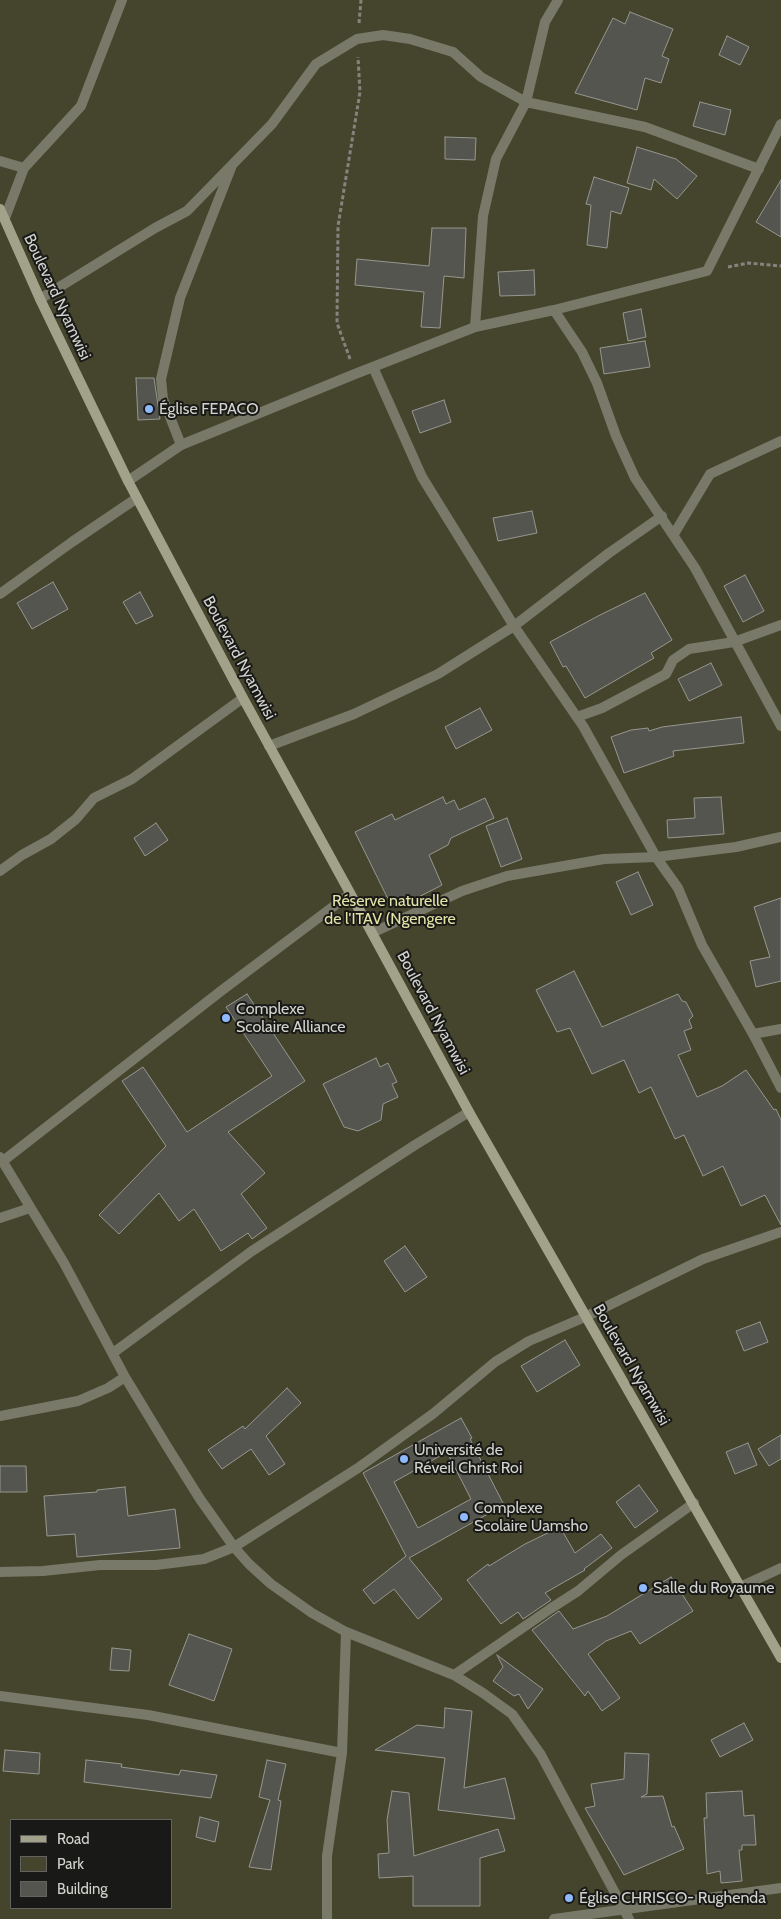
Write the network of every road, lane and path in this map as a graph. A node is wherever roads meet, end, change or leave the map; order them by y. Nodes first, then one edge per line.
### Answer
1 (122, 0) edge
2 (361, 0) edge
3 (558, 0) edge
4 (357, 39) junction
5 (526, 102) junction
6 (781, 124) edge
7 (0, 161) edge
8 (233, 162) junction
9 (24, 168) junction
10 (759, 169) junction
11 (2, 217) edge
12 (781, 266) edge
13 (707, 271) junction
14 (40, 299) junction
15 (554, 310) junction
16 (475, 327) junction
17 (373, 367) junction
18 (355, 374) junction
19 (781, 442) edge
20 (181, 444) junction
21 (128, 481) junction
22 (137, 498) junction
23 (662, 516) junction
24 (674, 534) junction
25 (0, 594) edge
26 (781, 625) edge
27 (514, 626) junction
28 (734, 642) junction
29 (243, 698) junction
30 (577, 717) junction
31 (781, 726) edge
32 (269, 746) junction
33 (781, 837) edge
34 (656, 858) junction
35 (0, 871) edge
36 (350, 894) junction
37 (372, 933) junction
38 (781, 1029) edge
39 (753, 1034) junction
40 (781, 1088) edge
41 (469, 1112) junction
42 (1, 1159) edge
43 (30, 1208) junction
44 (0, 1218) edge
45 (781, 1232) edge
46 (585, 1317) junction
47 (113, 1353) junction
48 (125, 1377) junction
49 (0, 1416) edge
50 (694, 1503) junction
51 (234, 1547) junction
52 (781, 1568) edge
53 (0, 1572) edge
54 (740, 1588) junction
55 (346, 1632) junction
56 (781, 1658) edge
57 (454, 1675) junction
58 (0, 1696) edge
59 (342, 1754) junction
60 (781, 1888) edge
61 (626, 1914) edge
62 (327, 1919) edge
63 (554, 1919) edge

1 - 9 street
2 - 4 path
3 - 5 street
4 - 5 street
4 - 8 street
4 - 18 path
5 - 10 street
5 - 16 street
6 - 10 street
7 - 9 street
8 - 14 street
8 - 20 street
9 - 11 street
10 - 13 street
11 - 14 main road, Boulevard Nyamwisi
12 - 13 path
13 - 15 street
14 - 21 main road, Boulevard Nyamwisi
15 - 16 street
15 - 23 street
16 - 17 street
17 - 18 street
17 - 27 street
18 - 20 street
19 - 24 street
20 - 21 street
21 - 22 main road, Boulevard Nyamwisi
22 - 25 street
22 - 29 main road, Boulevard Nyamwisi
23 - 24 street
23 - 27 street
24 - 28 street
26 - 28 street
27 - 30 street
27 - 32 street
28 - 30 street
28 - 31 street
29 - 32 main road, Boulevard Nyamwisi
29 - 35 street
30 - 34 street
32 - 36 main road, Boulevard Nyamwisi
33 - 34 street
34 - 37 street
34 - 39 street
36 - 37 main road, Boulevard Nyamwisi
36 - 42 street
37 - 41 main road, Boulevard Nyamwisi
38 - 39 street
39 - 40 street
41 - 46 main road, Boulevard Nyamwisi
41 - 47 street
42 - 43 street
43 - 44 street
43 - 47 street
45 - 46 street
46 - 50 main road, Boulevard Nyamwisi
46 - 51 street
47 - 48 street
48 - 49 street
48 - 51 street
50 - 54 main road, Boulevard Nyamwisi
50 - 57 street
51 - 53 street
51 - 55 street
52 - 54 street
54 - 56 main road, Boulevard Nyamwisi
55 - 57 street
55 - 59 street
57 - 61 street
58 - 59 street
59 - 62 street
60 - 61 street
61 - 63 street

